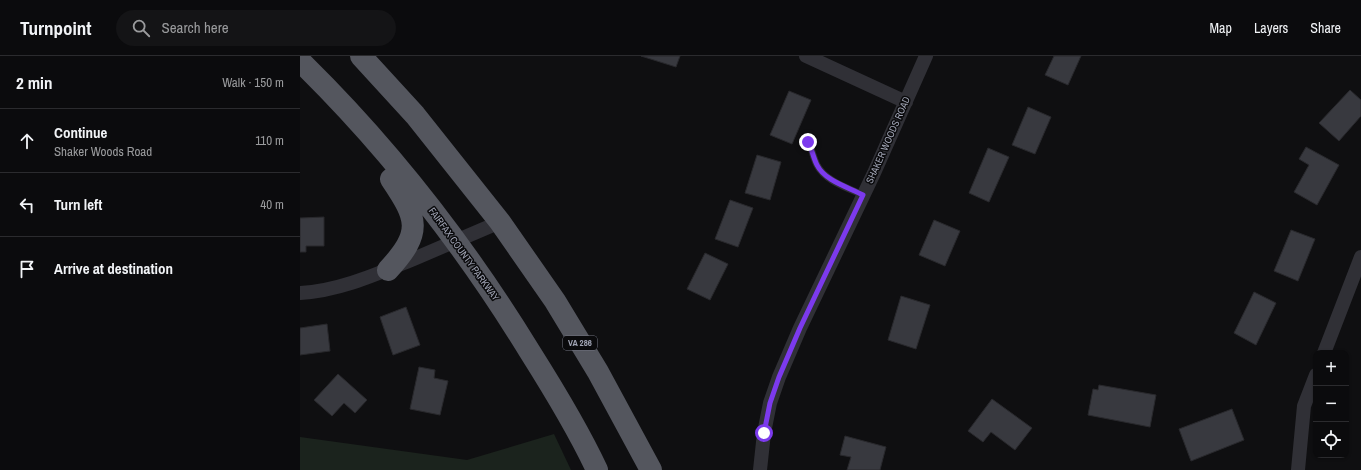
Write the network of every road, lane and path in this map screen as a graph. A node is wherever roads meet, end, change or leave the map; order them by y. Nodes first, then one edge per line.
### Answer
1 (361, 56) edge
2 (806, 56) edge
3 (926, 56) edge
4 (300, 61) edge
5 (333, 93) junction
6 (906, 102) junction
7 (808, 142) dead end
8 (863, 195) junction
9 (500, 222) junction
10 (456, 240) junction
11 (1361, 257) edge
12 (388, 270) junction
13 (300, 293) edge
14 (1325, 350) edge
15 (1313, 383) edge
16 (597, 470) edge
17 (651, 470) edge
18 (760, 470) edge
19 (1298, 470) edge

1 - 9 highway, VA 286
2 - 6 street
3 - 6 street, SHAKER WOODS ROAD
4 - 5 highway, FAIRFAX COUNTY PARKWAY
5 - 10 highway, FAIRFAX COUNTY PARKWAY
5 - 12 highway
6 - 8 street, SHAKER WOODS ROAD
7 - 8 lane
8 - 18 street, SHAKER WOODS ROAD
9 - 10 street
9 - 17 highway, VA 286
10 - 12 street
10 - 16 highway, FAIRFAX COUNTY PARKWAY
11 - 14 street
12 - 13 street
15 - 19 street

